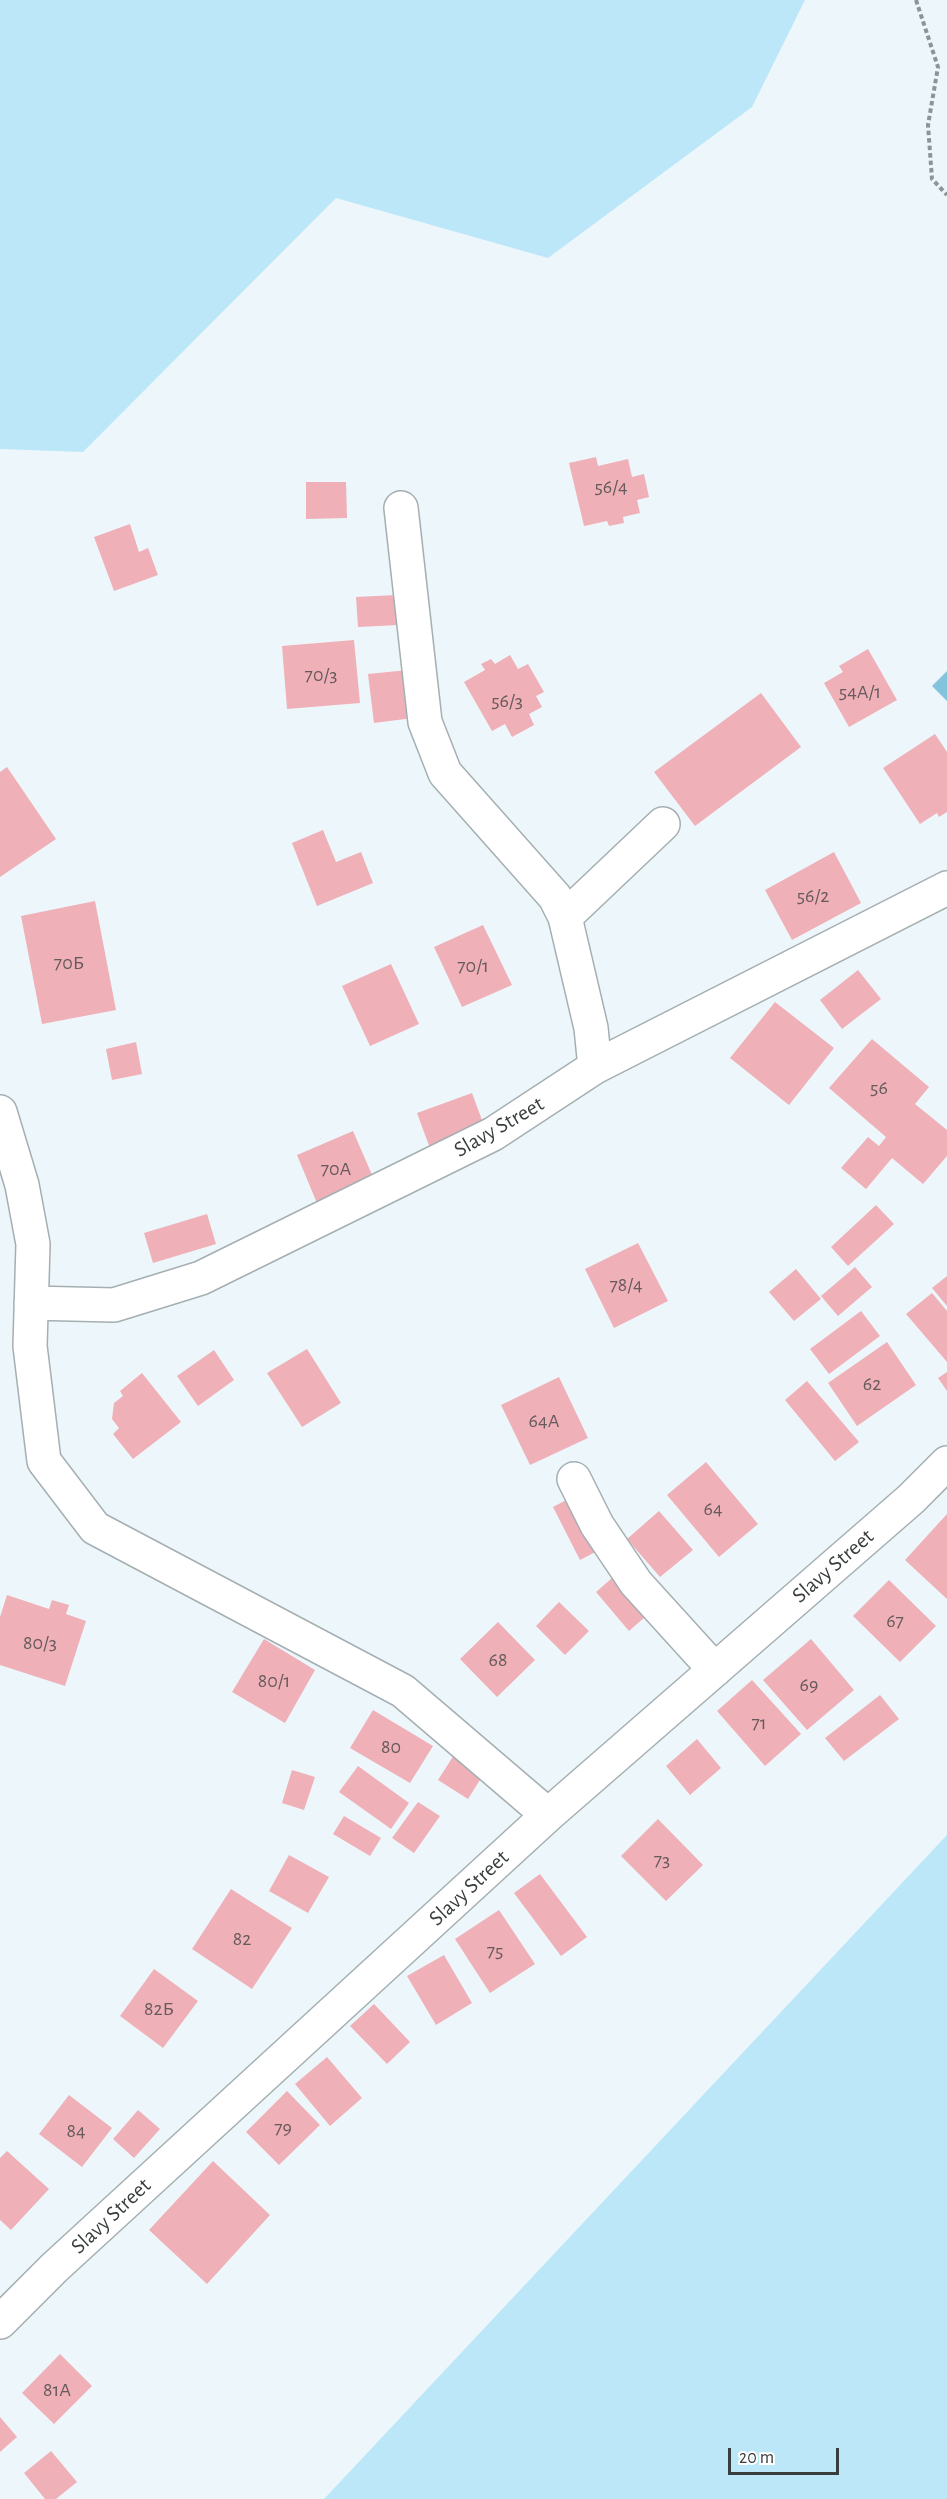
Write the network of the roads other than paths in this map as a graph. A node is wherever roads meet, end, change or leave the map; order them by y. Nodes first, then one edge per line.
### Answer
1 (401, 508) dead end
2 (663, 824) dead end
3 (947, 888) edge
4 (565, 917) junction
5 (595, 1067) junction
6 (0, 1112) edge
7 (31, 1303) junction
8 (947, 1463) edge
9 (574, 1479) dead end
10 (715, 1670) junction
11 (549, 1815) junction
12 (0, 2322) edge

1 - 4 street
2 - 4 street
3 - 5 street, Slavy Street
4 - 5 street
5 - 7 street, Slavy Street
6 - 7 street
7 - 11 street
8 - 10 street, Slavy Street
9 - 10 street
10 - 11 street, Slavy Street
11 - 12 street, Slavy Street

